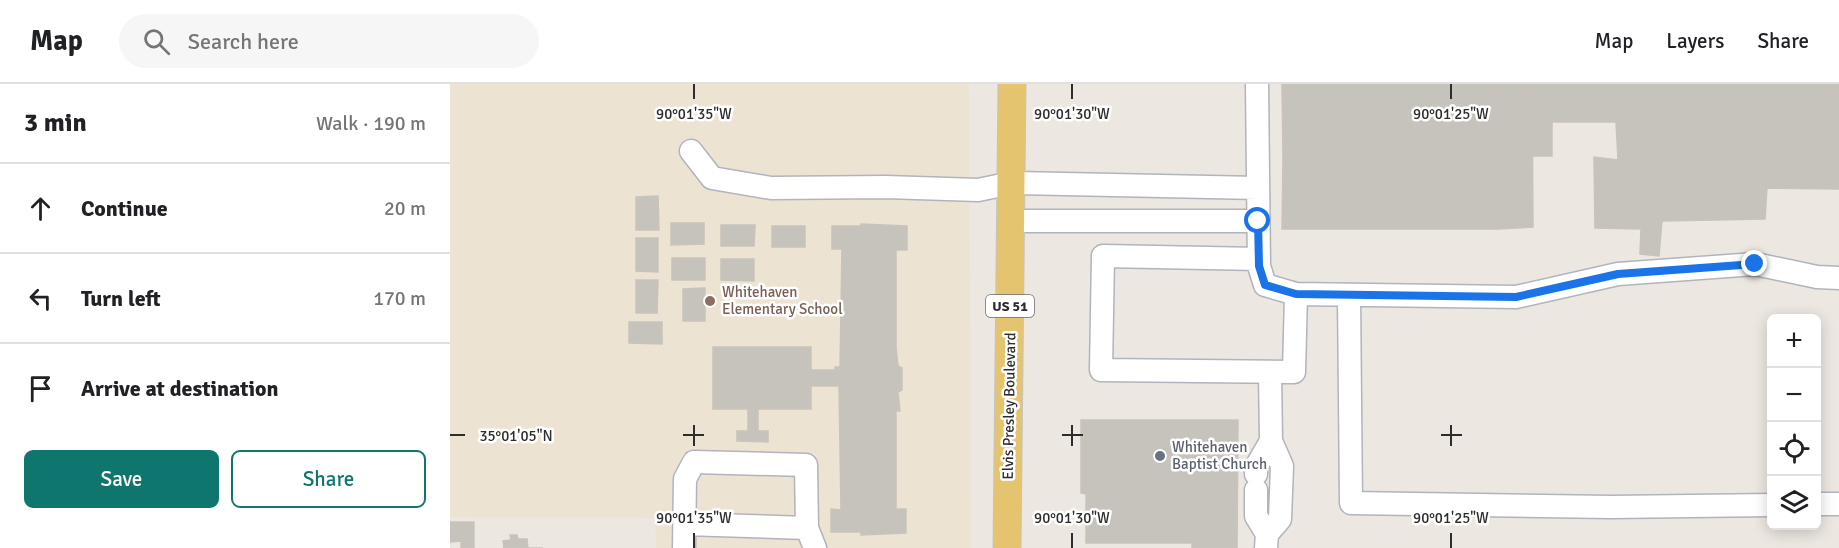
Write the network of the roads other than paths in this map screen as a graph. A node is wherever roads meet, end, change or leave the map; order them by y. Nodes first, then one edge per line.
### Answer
1 (1012, 84) edge
2 (1257, 84) edge
3 (691, 151) dead end
4 (1012, 183) junction
5 (1258, 188) junction
6 (1012, 221) junction
7 (1258, 221) junction
8 (1259, 259) junction
9 (1839, 278) edge
10 (1296, 294) junction
11 (1349, 296) junction
12 (1270, 372) junction
13 (1271, 441) junction
14 (1821, 504) edge
15 (1839, 504) edge
16 (1767, 505) edge
17 (685, 524) junction
18 (811, 538) edge
19 (1267, 541) edge
20 (684, 548) edge
21 (1007, 548) edge

1 - 4 main road, Elvis Presley Boulevard / US 51
2 - 5 street
3 - 4 street
4 - 5 street
4 - 6 main road, Elvis Presley Boulevard / US 51
5 - 7 street
6 - 7 street
6 - 21 main road, Elvis Presley Boulevard / US 51
7 - 8 street
8 - 10 street
8 - 12 street
9 - 11 street
10 - 11 street
10 - 12 street
11 - 16 street
12 - 13 street
13 - 19 street
13 - 19 street
14 - 15 street
17 - 18 street
17 - 18 street
17 - 20 street

